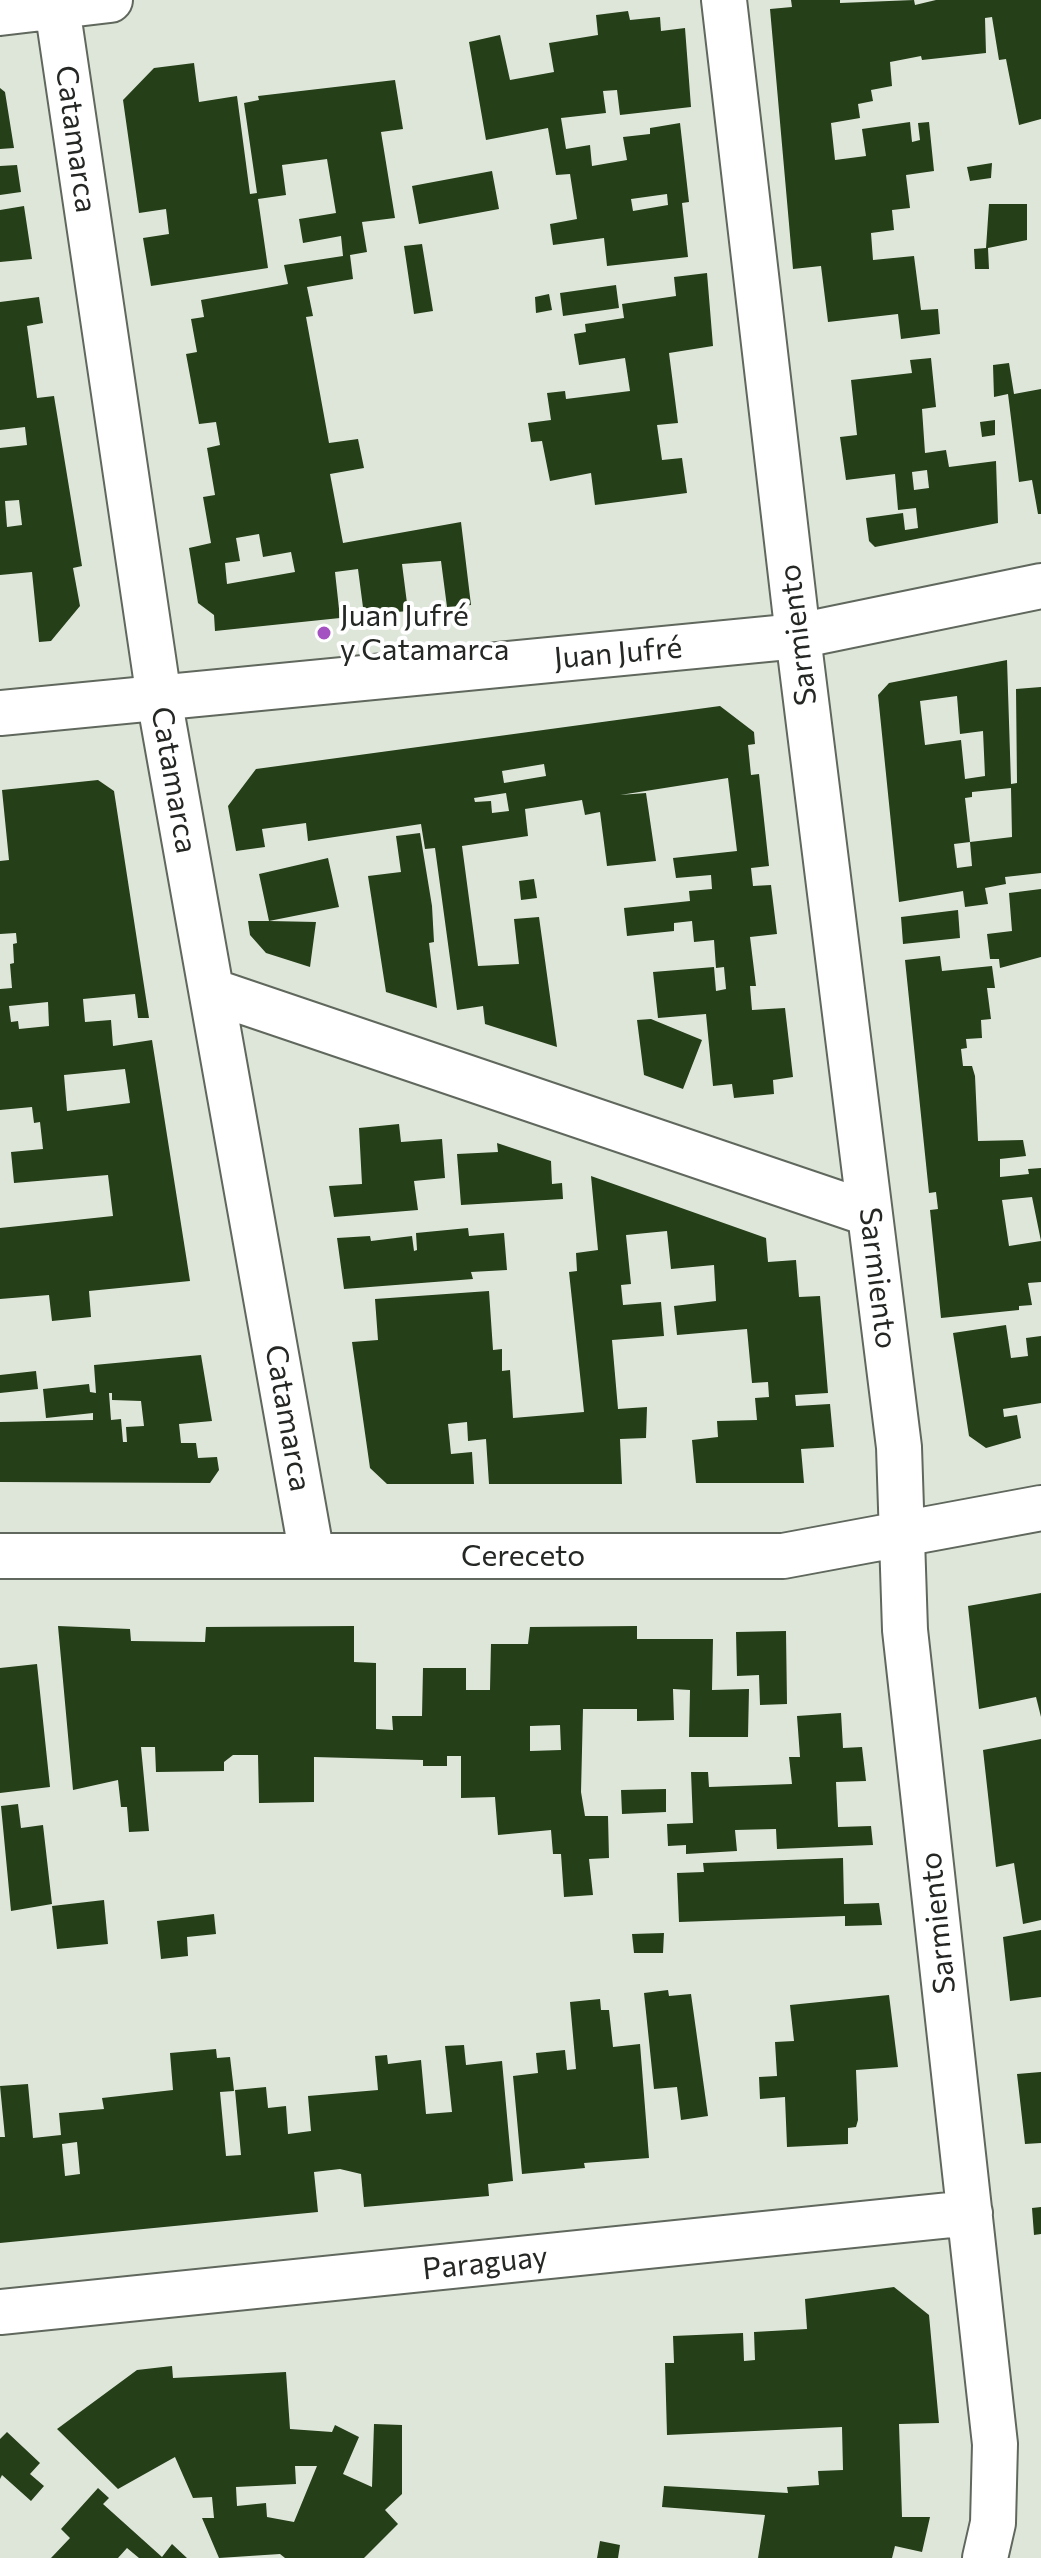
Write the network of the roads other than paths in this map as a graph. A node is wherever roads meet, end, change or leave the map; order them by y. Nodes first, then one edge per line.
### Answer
1 (110, 0) edge
2 (724, 0) edge
3 (56, 3) edge
4 (0, 13) edge
5 (1041, 586) edge
6 (798, 636) junction
7 (159, 698) junction
8 (0, 713) edge
9 (212, 991) junction
10 (870, 1214) junction
11 (1041, 1508) edge
12 (902, 1534) junction
13 (0, 1556) edge
14 (312, 1556) junction
15 (970, 2213) junction
16 (0, 2312) edge
17 (985, 2558) edge

1 - 3 street
2 - 6 street, Sarmiento
3 - 4 street
3 - 7 street, Catamarca
5 - 6 street, Juan Jufré
6 - 7 street, Juan Jufré
6 - 10 street, Sarmiento
7 - 8 street, Juan Jufré
7 - 9 street, Catamarca
9 - 10 street
9 - 14 street, Catamarca
10 - 12 street, Sarmiento
11 - 12 street, Cereceto
12 - 14 street, Cereceto
12 - 15 street, Sarmiento
13 - 14 street, Cereceto
15 - 16 street, Paraguay
15 - 17 street, Sarmiento

